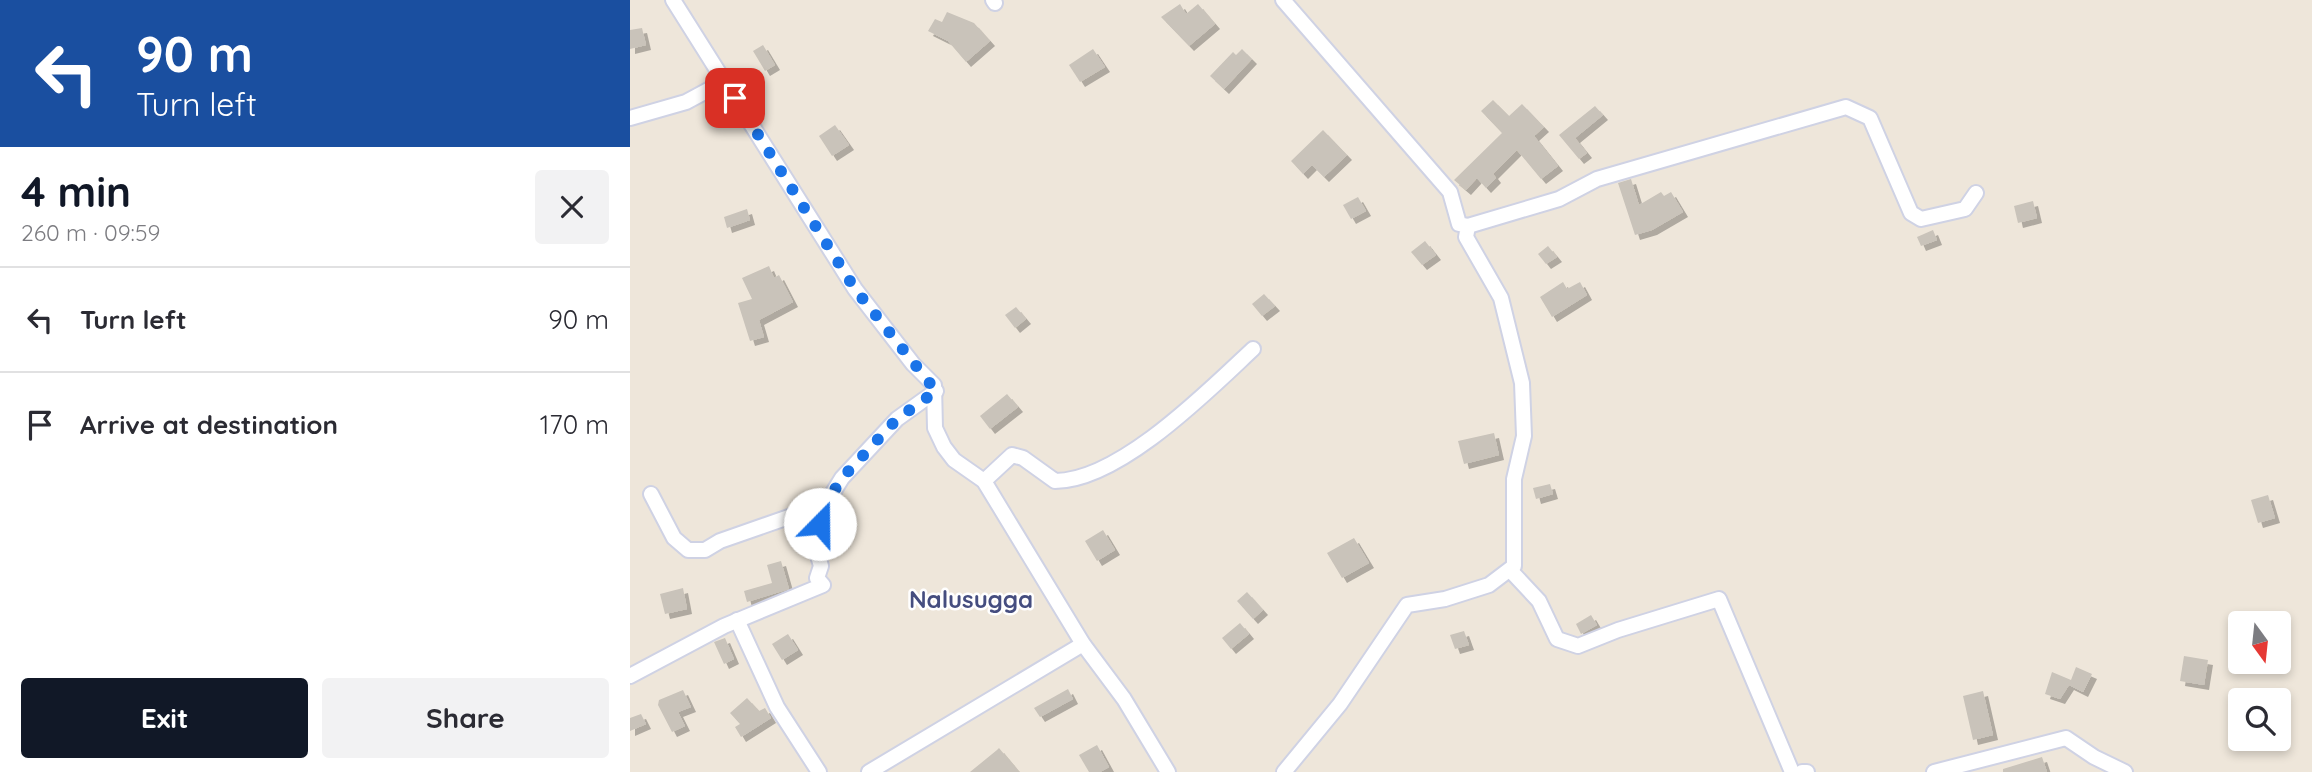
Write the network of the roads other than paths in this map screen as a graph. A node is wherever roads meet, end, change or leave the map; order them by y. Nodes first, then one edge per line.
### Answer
1 (673, 0) edge
2 (1283, 0) edge
3 (725, 81) junction
4 (630, 118) edge
5 (1976, 193) dead end
6 (1468, 226) junction
7 (1254, 349) dead end
8 (936, 391) junction
9 (984, 481) junction
10 (651, 494) dead end
11 (825, 504) junction
12 (1510, 570) junction
13 (737, 620) junction
14 (1083, 644) junction
15 (630, 676) edge
16 (819, 772) edge
17 (869, 772) edge
18 (1168, 772) edge
19 (1284, 772) edge
20 (1792, 772) edge
21 (1934, 772) edge
22 (2125, 772) edge

1 - 3 street
2 - 6 street
3 - 4 street
3 - 8 street
5 - 6 street
6 - 12 street
7 - 9 street
8 - 9 street
8 - 11 street
9 - 14 street
10 - 11 street
11 - 13 street
12 - 19 street
12 - 20 street
13 - 15 street
13 - 16 street
14 - 17 street
14 - 18 street
21 - 22 street

